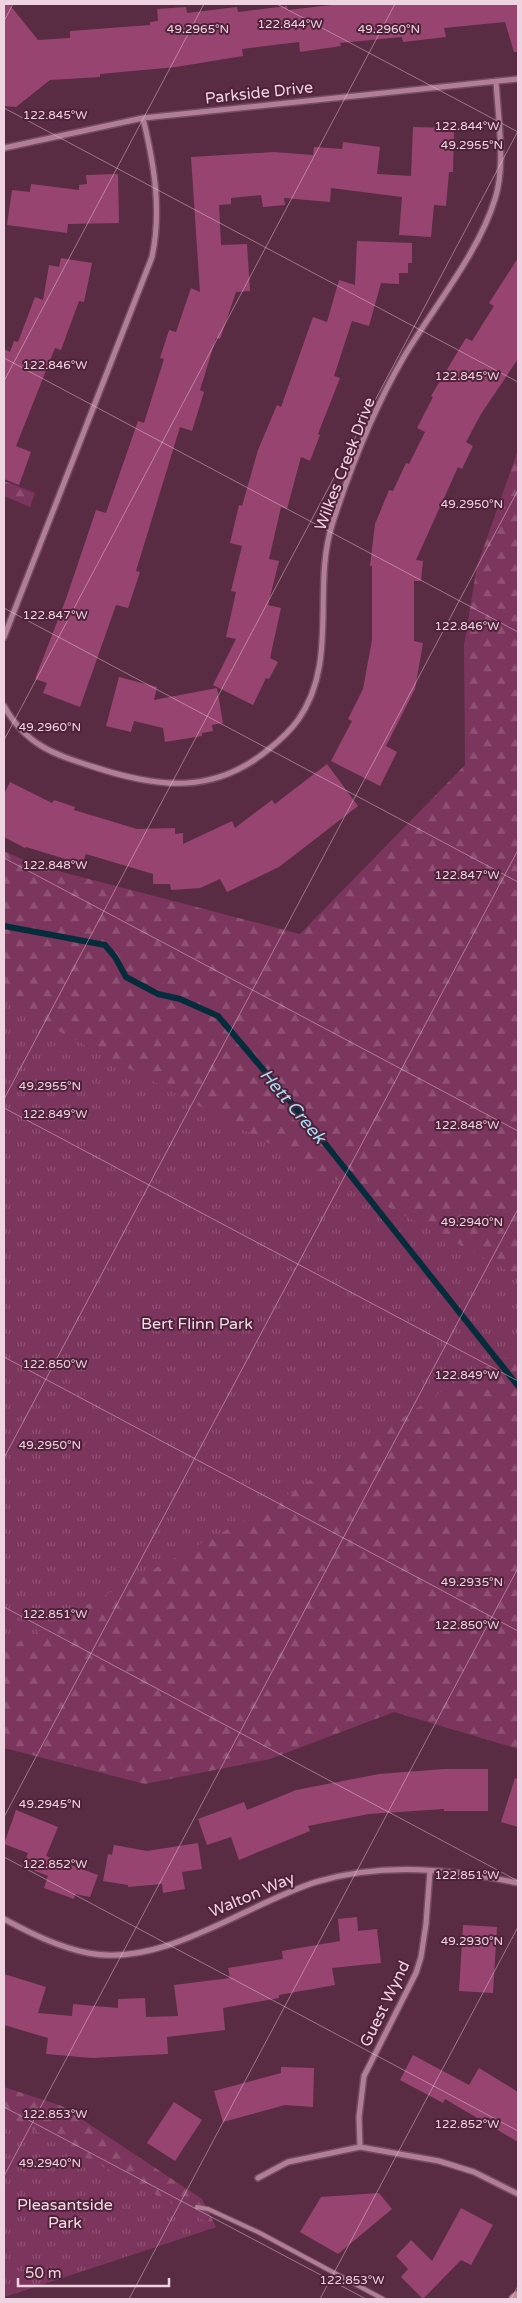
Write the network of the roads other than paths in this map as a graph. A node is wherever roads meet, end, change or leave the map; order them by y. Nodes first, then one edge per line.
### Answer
1 (518, 79) edge
2 (496, 82) junction
3 (143, 118) junction
4 (4, 148) edge
5 (4, 637) edge
6 (4, 706) edge
7 (430, 1871) junction
8 (518, 1884) edge
9 (4, 1919) edge
10 (360, 2147) junction
11 (258, 2178) dead end
12 (518, 2194) edge
13 (197, 2207) dead end
14 (518, 2296) edge
15 (383, 2299) edge
16 (514, 2299) edge

1 - 2 street, Parkside Drive
2 - 3 street, Parkside Drive
2 - 6 street, Wilkes Creek Drive
3 - 4 street, Parkside Drive
3 - 5 street
7 - 8 street, Walton Way
7 - 9 street, Walton Way
7 - 10 street, Guest Wynd
10 - 11 street
10 - 12 street
13 - 15 lane
14 - 16 main road

